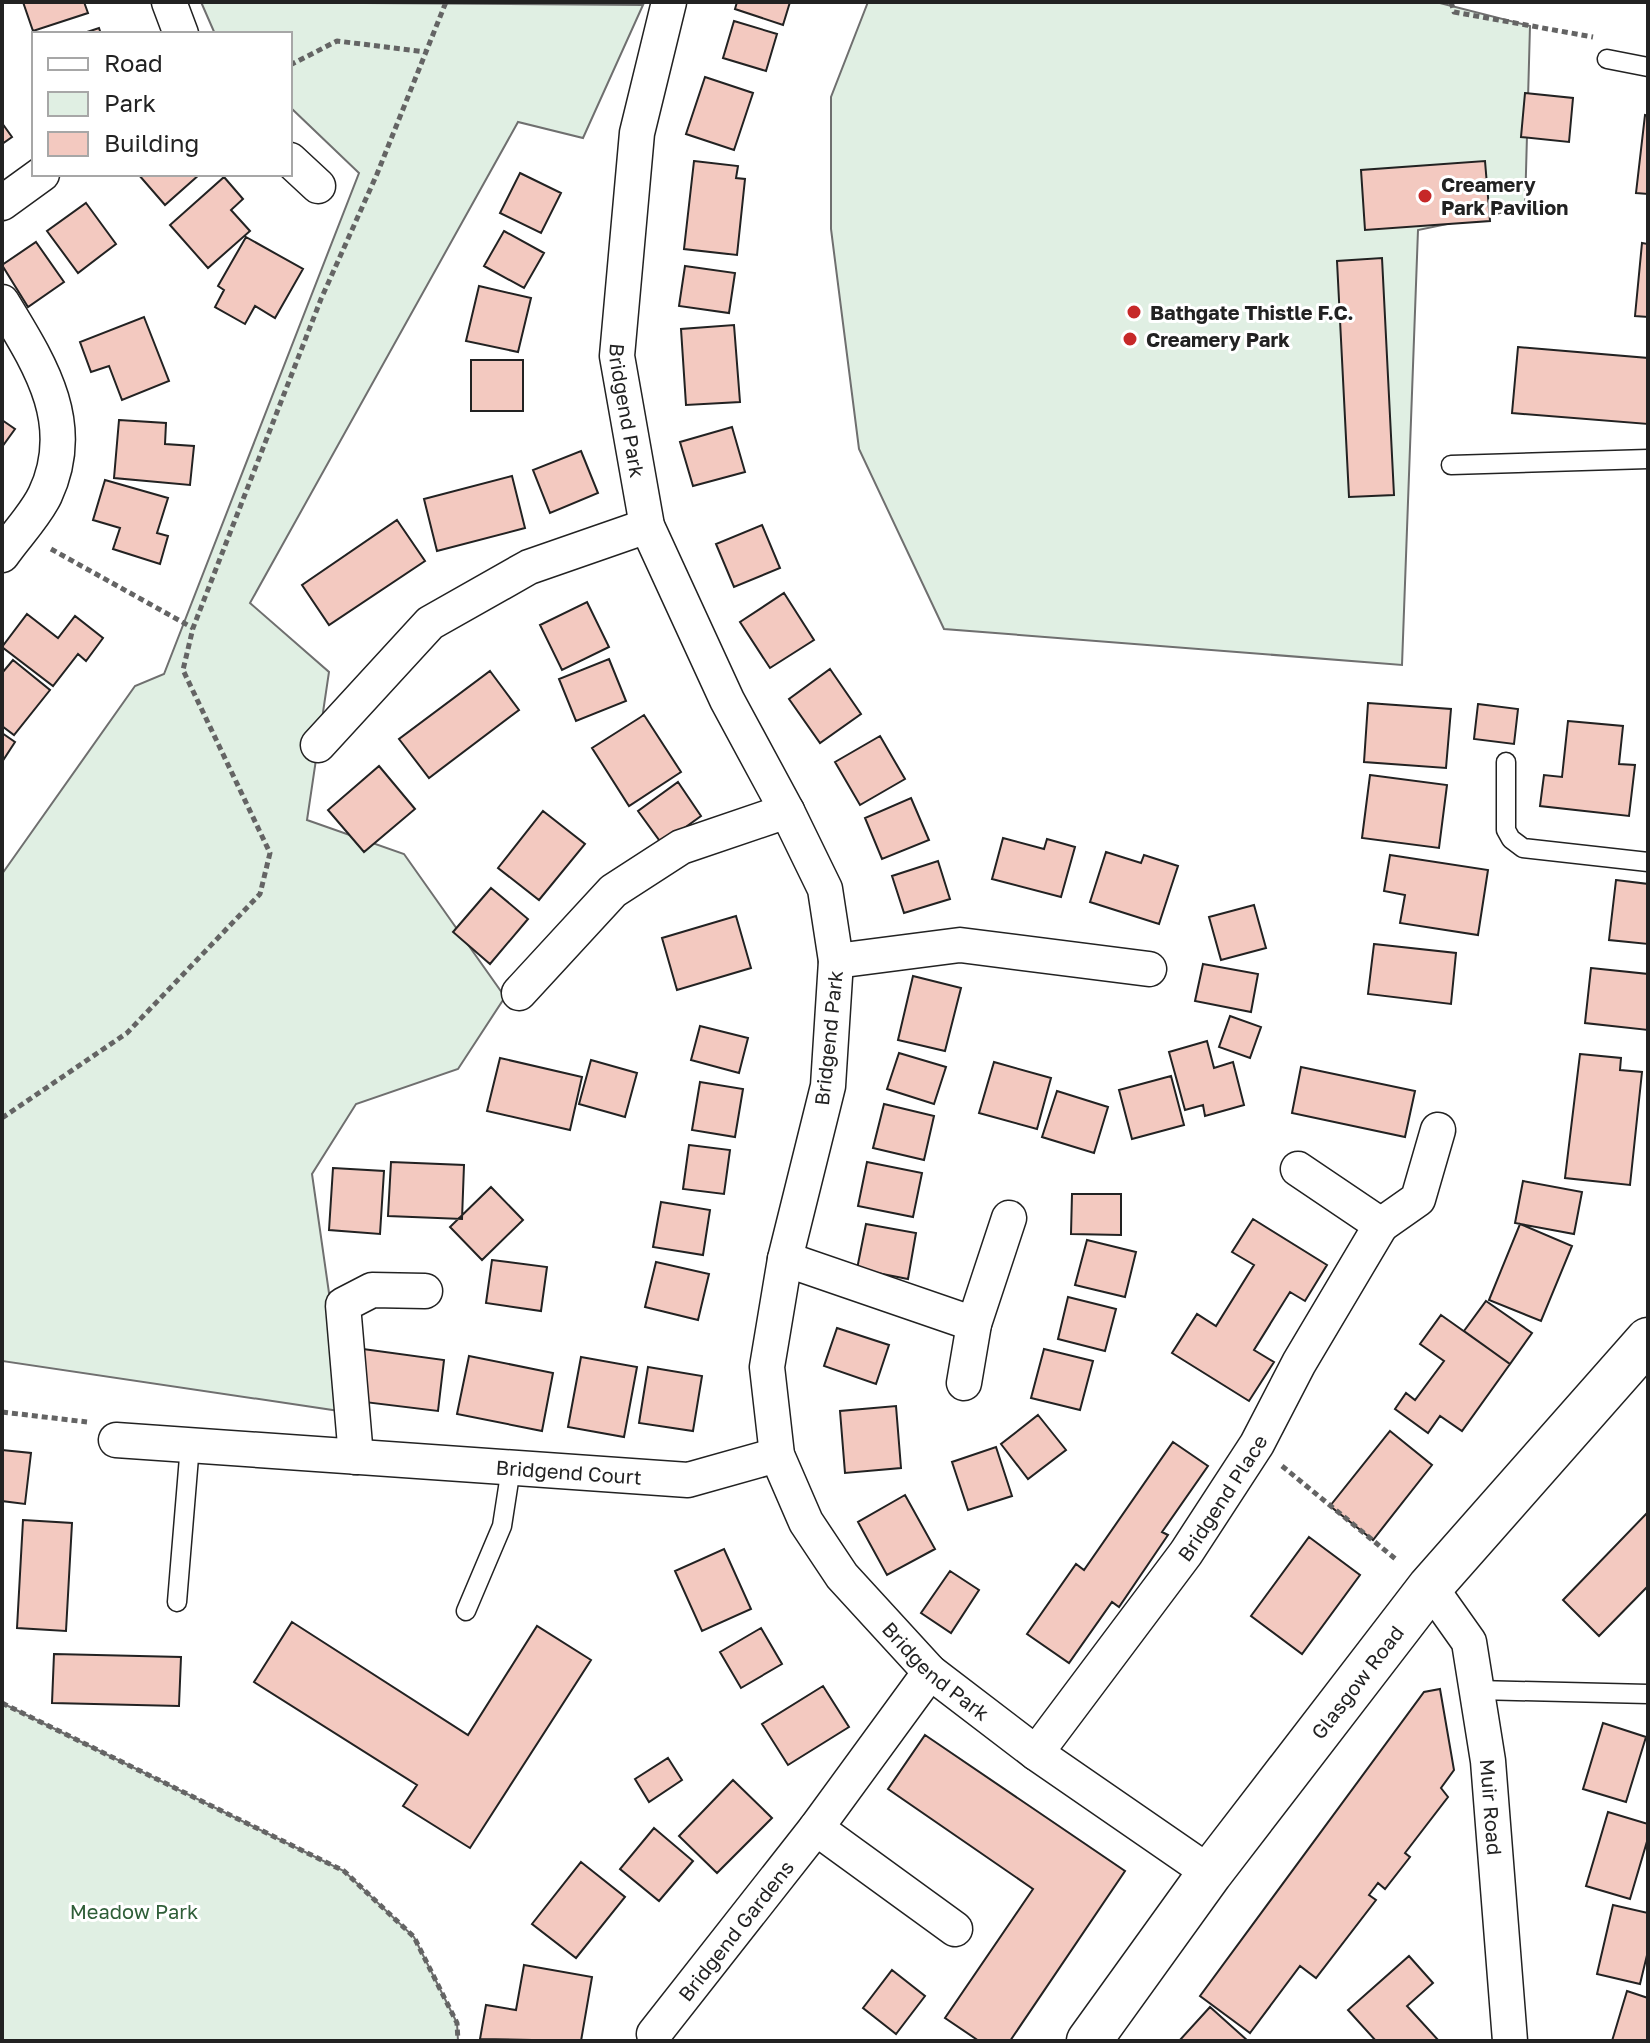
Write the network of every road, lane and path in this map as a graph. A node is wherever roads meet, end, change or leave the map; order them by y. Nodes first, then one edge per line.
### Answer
1 (169, 2) edge
2 (446, 2) edge
3 (669, 2) edge
4 (1451, 2) edge
5 (180, 32) edge
6 (1603, 38) dead end
7 (426, 52) junction
8 (1607, 59) dead end
9 (292, 64) edge
10 (1648, 67) edge
11 (292, 162) edge
12 (39, 176) edge
13 (318, 186) dead end
14 (2, 203) edge
15 (2, 302) edge
16 (1648, 459) edge
17 (1451, 465) dead end
18 (647, 526) junction
19 (10, 543) edge
20 (193, 628) junction
21 (318, 745) dead end
22 (1506, 762) dead end
23 (787, 811) junction
24 (1648, 862) edge
25 (836, 961) junction
26 (1149, 969) dead end
27 (519, 993) dead end
28 (2, 1118) edge
29 (1438, 1130) dead end
30 (1298, 1169) dead end
31 (1009, 1218) dead end
32 (1381, 1225) junction
33 (785, 1259) junction
34 (425, 1291) dead end
35 (974, 1324) junction
36 (1648, 1340) edge
37 (964, 1383) dead end
38 (2, 1412) edge
39 (116, 1440) joint
40 (1257, 1444) junction
41 (190, 1445) junction
42 (777, 1455) junction
43 (356, 1457) junction
44 (511, 1468) junction
45 (1430, 1587) junction
46 (177, 1602) dead end
47 (466, 1611) dead end
48 (930, 1672) junction
49 (1477, 1690) junction
50 (1648, 1694) edge
51 (2, 1703) edge
52 (1036, 1753) junction
53 (816, 1828) junction
54 (1210, 1873) junction
55 (955, 1929) dead end
56 (654, 2034) dead end
57 (458, 2041) edge
58 (1089, 2041) edge
59 (1510, 2041) edge

1 - 5 street
2 - 7 path
3 - 18 street, Bridgend Park
4 - 6 path
7 - 9 path
7 - 20 path
8 - 10 lane
11 - 13 street
12 - 14 street
15 - 19 street
16 - 17 lane
18 - 21 street
18 - 23 street, Bridgend Park
19 - 20 path
20 - 28 path
22 - 24 lane
23 - 25 street, Bridgend Park
23 - 27 street
25 - 26 street
25 - 33 street, Bridgend Park
29 - 32 street, Bridgend Place
30 - 32 street
31 - 35 street
32 - 40 street, Bridgend Place
33 - 35 street
33 - 42 street, Bridgend Park
34 - 43 street
35 - 37 street
36 - 45 main road, Glasgow Road
38 - 39 path
39 - 41 street, Bridgend Court
40 - 45 path
40 - 52 street, Bridgend Place
41 - 43 street, Bridgend Court
41 - 46 lane
42 - 44 street, Bridgend Court
42 - 48 street, Bridgend Park
43 - 44 street, Bridgend Court
44 - 47 lane
45 - 49 street, Muir Road
45 - 54 main road, Glasgow Road
48 - 52 street, Bridgend Park
48 - 53 street, Bridgend Gardens
49 - 50 lane
49 - 59 street, Muir Road
51 - 57 path
52 - 54 street, Bridgend Park
53 - 55 street
53 - 56 street, Bridgend Gardens
54 - 58 main road, Glasgow Road

